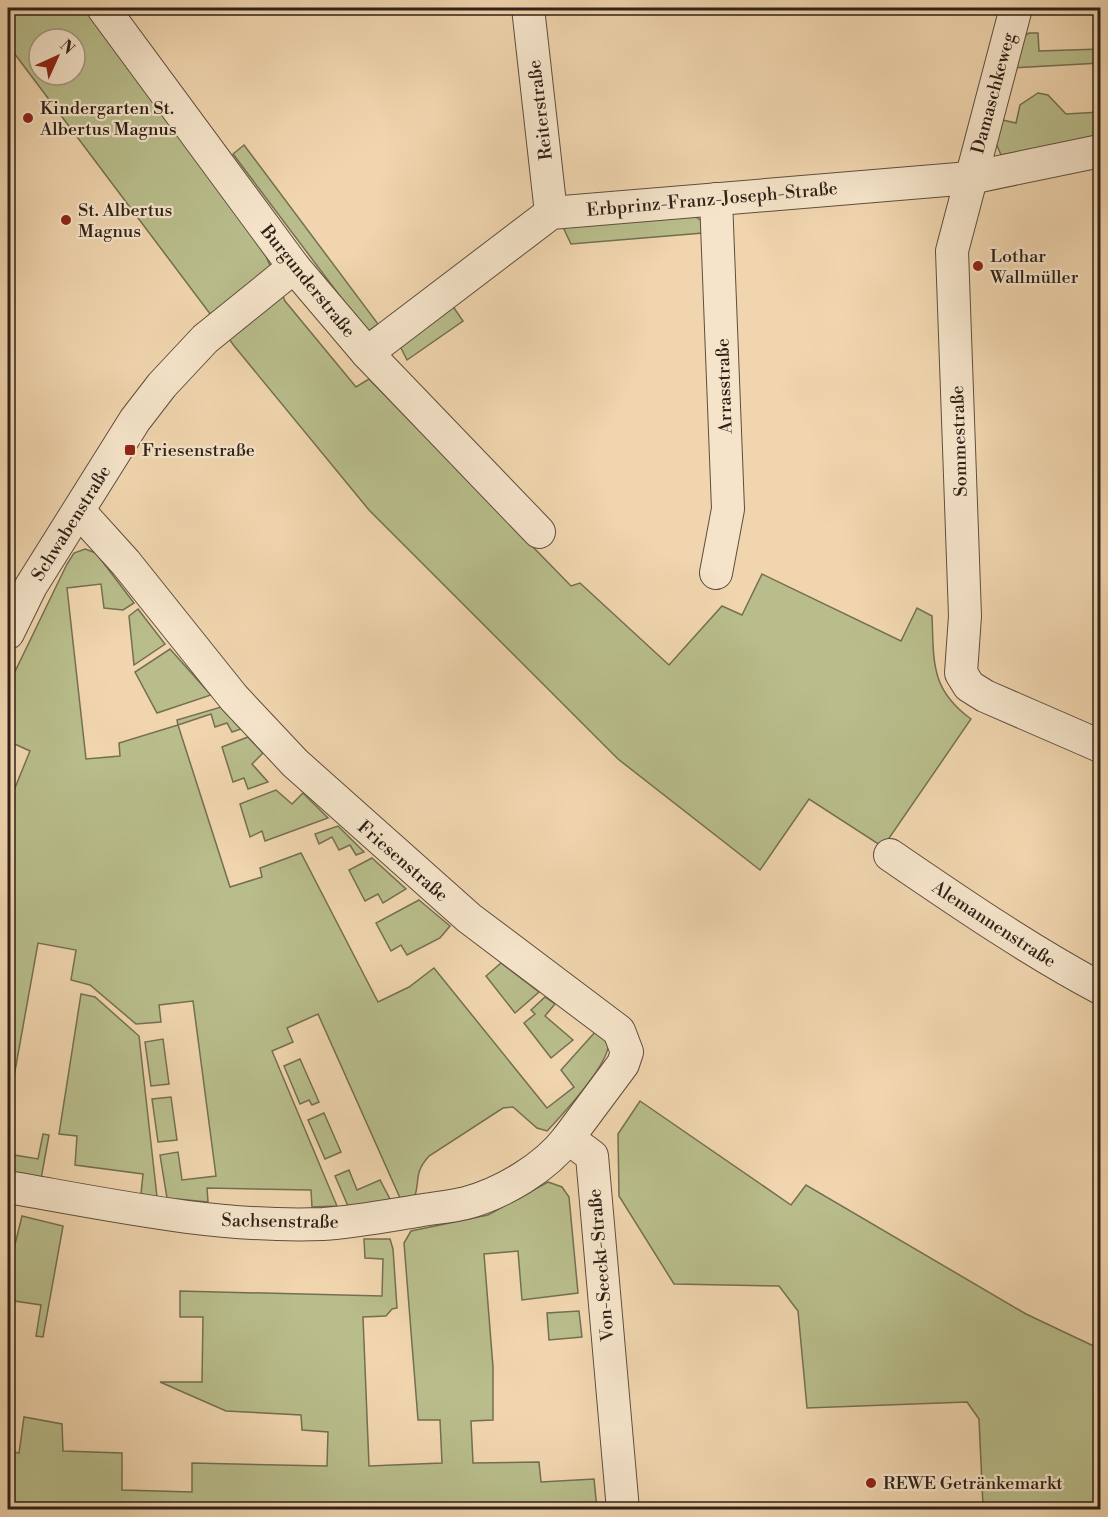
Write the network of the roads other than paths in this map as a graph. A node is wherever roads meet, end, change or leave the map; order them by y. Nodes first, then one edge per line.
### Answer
1 (103, 8) edge
2 (528, 8) edge
3 (1016, 8) edge
4 (1101, 151) edge
5 (970, 178) junction
6 (716, 199) junction
7 (551, 213) junction
8 (294, 267) junction
9 (367, 353) junction
10 (79, 511) junction
11 (539, 532) dead end
12 (716, 573) dead end
13 (8, 633) edge
14 (1101, 746) edge
15 (890, 855) dead end
16 (1101, 988) edge
17 (568, 1137) junction
18 (8, 1187) edge
19 (623, 1509) edge

1 - 8 street, Burgunderstraße
2 - 7 street, Reiterstraße
3 - 5 street, Damaschkeweg
4 - 5 street, Erbprinz-Franz-Joseph-Straße
5 - 6 street, Erbprinz-Franz-Joseph-Straße
5 - 14 street, Sommestraße
6 - 7 street, Erbprinz-Franz-Joseph-Straße
6 - 12 street, Arrasstraße
7 - 9 street
8 - 9 street, Burgunderstraße
8 - 10 street, Schwabenstraße
9 - 11 street, Burgunderstraße
10 - 13 street, Schwabenstraße
10 - 17 street, Friesenstraße
15 - 16 street, Alemannenstraße
17 - 18 street, Sachsenstraße
17 - 19 street, Von-Seeckt-Straße

